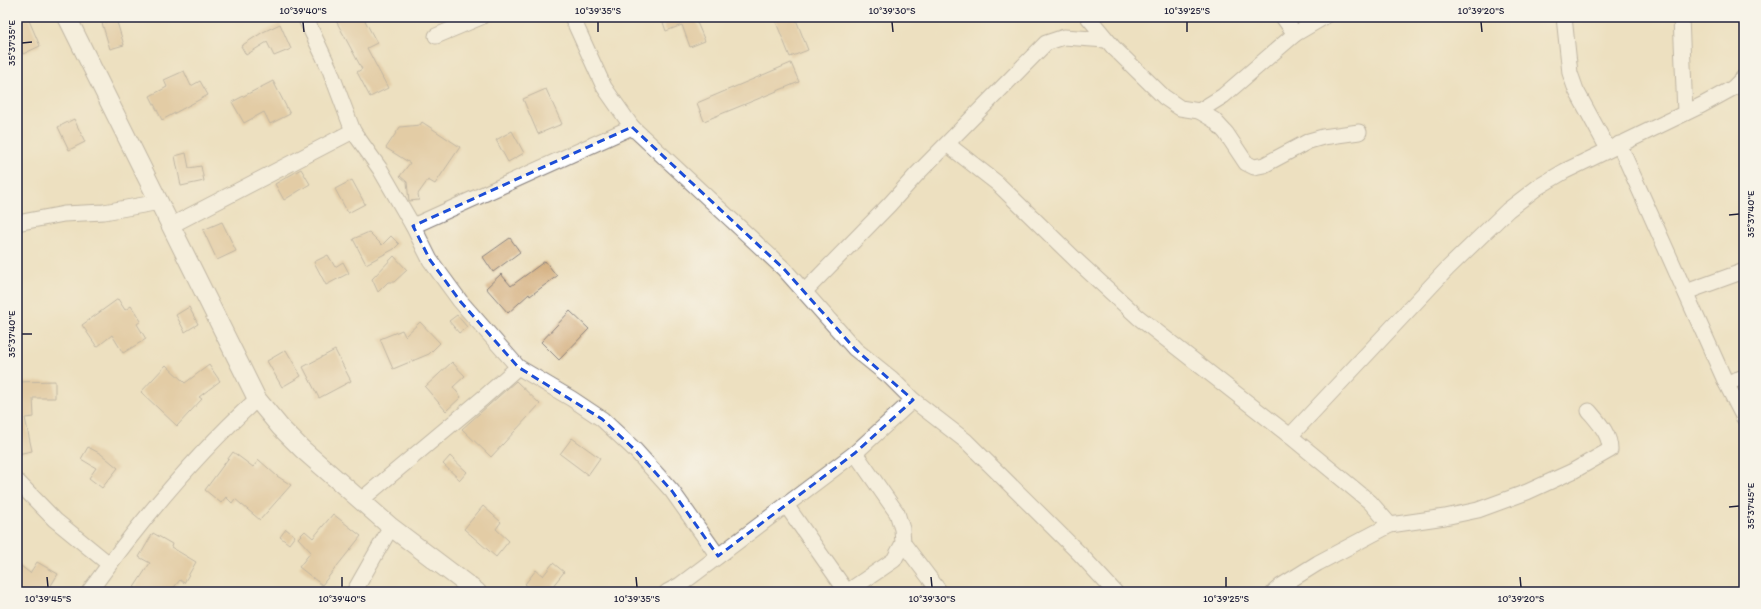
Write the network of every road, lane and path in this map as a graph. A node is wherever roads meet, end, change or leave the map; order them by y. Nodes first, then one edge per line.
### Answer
1 (67, 17) edge
2 (305, 17) edge
3 (480, 17) edge
4 (572, 17) edge
5 (1088, 17) edge
6 (1283, 17) edge
7 (1324, 17) edge
8 (1564, 17) edge
9 (1681, 17) edge
10 (1295, 34) junction
11 (436, 36) dead end
12 (1106, 40) junction
13 (1743, 81) edge
14 (1199, 111) junction
15 (1685, 113) junction
16 (632, 127) junction
17 (353, 131) junction
18 (1359, 132) dead end
19 (947, 144) junction
20 (1613, 147) junction
21 (160, 202) junction
22 (17, 223) edge
23 (172, 226) junction
24 (413, 226) junction
25 (1744, 270) edge
26 (804, 292) junction
27 (1686, 292) junction
28 (518, 367) junction
29 (1744, 377) edge
30 (1726, 383) junction
31 (257, 399) junction
32 (913, 400) junction
33 (1589, 411) dead end
34 (1744, 418) edge
35 (1290, 436) junction
36 (855, 453) junction
37 (17, 480) edge
38 (361, 500) junction
39 (786, 505) junction
40 (1390, 525) junction
41 (391, 527) junction
42 (903, 543) junction
43 (718, 556) junction
44 (109, 564) junction
45 (89, 592) edge
46 (354, 592) edge
47 (477, 592) edge
48 (667, 592) edge
49 (847, 592) edge
50 (940, 592) edge
51 (1115, 592) edge
52 (1274, 592) edge

1 - 21 street
2 - 17 street
3 - 11 street
4 - 16 street
5 - 12 street
6 - 10 street
7 - 10 street
8 - 20 street
9 - 15 street
10 - 14 street
12 - 14 street
12 - 19 street
13 - 15 street
14 - 18 street
15 - 20 street
16 - 24 street
16 - 26 street
17 - 23 street
17 - 24 street
19 - 26 street
19 - 35 street
20 - 27 street
20 - 35 street
21 - 22 street
21 - 23 street
23 - 31 street
24 - 28 street
25 - 27 street
26 - 32 street
27 - 30 street
28 - 38 street
28 - 43 street
29 - 30 street
30 - 34 street
31 - 38 street
31 - 44 street
32 - 36 street
32 - 51 street
33 - 40 street
35 - 40 street
36 - 39 street
36 - 42 street
37 - 44 street
38 - 41 street
39 - 43 street
39 - 49 street
40 - 52 street
41 - 46 street
41 - 47 street
42 - 49 street
42 - 50 street
43 - 48 street
44 - 45 street

